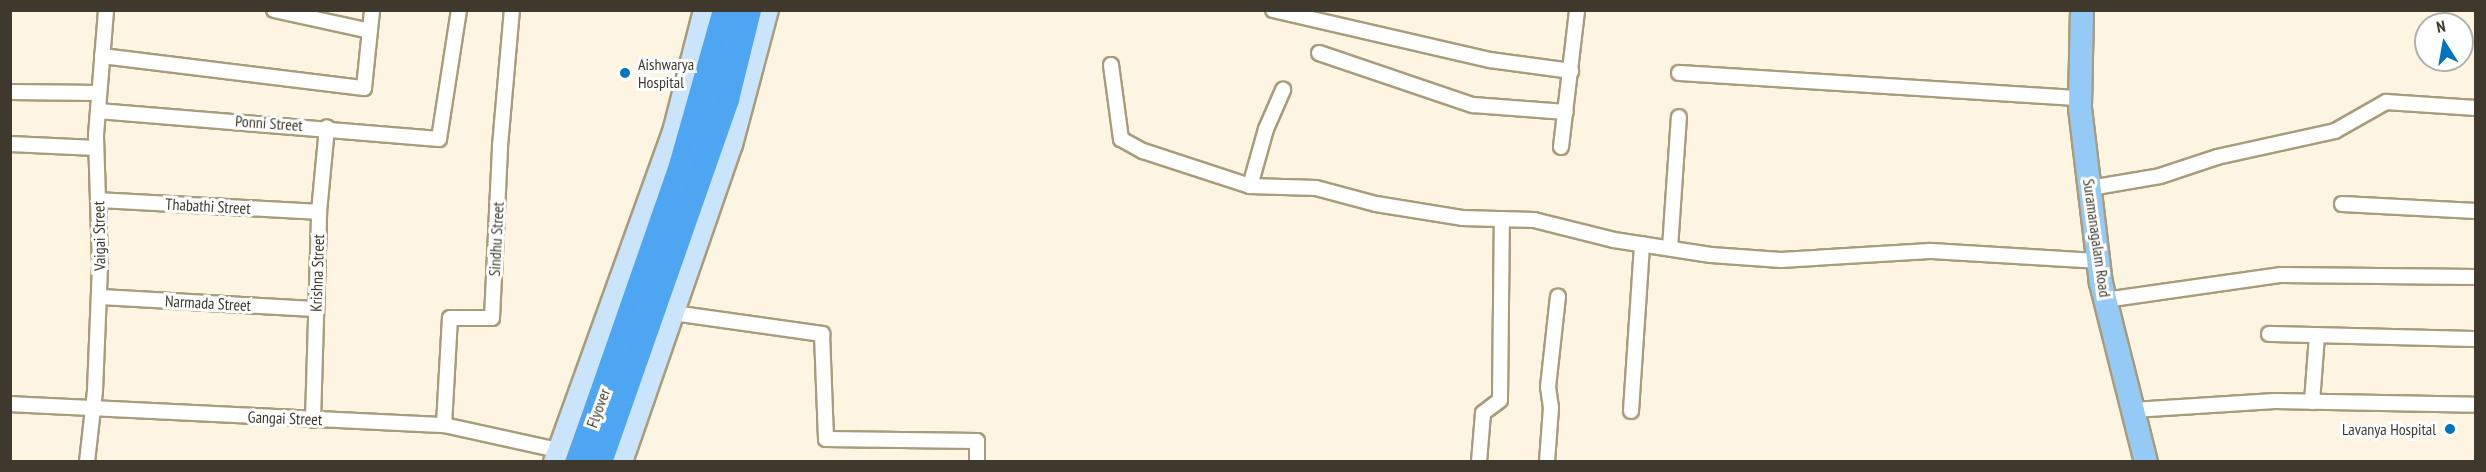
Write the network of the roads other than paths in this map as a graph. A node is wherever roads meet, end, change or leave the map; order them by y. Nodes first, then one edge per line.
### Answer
1 (106, 10) edge
2 (274, 10) edge
3 (372, 10) edge
4 (459, 10) edge
5 (512, 10) edge
6 (704, 10) edge
7 (726, 10) edge
8 (748, 10) edge
9 (768, 10) edge
10 (1273, 10) edge
11 (1577, 10) edge
12 (2082, 10) edge
13 (370, 31) junction
14 (1319, 53) dead end
15 (102, 56) junction
16 (1111, 65) dead end
17 (1571, 71) junction
18 (1679, 73) dead end
19 (1283, 90) dead end
20 (10, 92) edge
21 (99, 93) junction
22 (2081, 98) junction
23 (2475, 108) edge
24 (98, 111) junction
25 (1566, 112) junction
26 (1679, 117) dead end
27 (327, 127) junction
28 (10, 144) edge
29 (1561, 147) dead end
30 (96, 148) junction
31 (1251, 186) junction
32 (2090, 188) junction
33 (98, 200) junction
34 (2342, 204) dead end
35 (2475, 211) edge
36 (319, 212) junction
37 (1502, 219) junction
38 (1642, 244) junction
39 (1670, 248) junction
40 (2098, 261) junction
41 (658, 263) junction
42 (2475, 277) edge
43 (99, 297) junction
44 (1558, 297) dead end
45 (2105, 300) junction
46 (643, 308) junction
47 (316, 309) junction
48 (2269, 334) dead end
49 (2317, 335) junction
50 (2475, 339) edge
51 (626, 359) junction
52 (2312, 402) junction
53 (10, 404) edge
54 (2475, 405) edge
55 (94, 406) junction
56 (2133, 410) junction
57 (1631, 411) dead end
58 (313, 420) junction
59 (444, 425) junction
60 (564, 458) edge
61 (87, 462) edge
62 (599, 462) edge
63 (622, 462) edge
64 (977, 462) edge
65 (1479, 462) edge
66 (1547, 462) edge
67 (2146, 462) edge

1 - 15 street, Vaigai Street
2 - 13 street
3 - 13 street
4 - 27 street, Ponni Street
5 - 59 street, Sindhu Street
6 - 46 street
7 - 41 highway
8 - 41 highway
9 - 46 street
10 - 17 street
11 - 17 street
12 - 22 main road, Suramanagalam Road
13 - 15 street
14 - 25 street
15 - 21 street, Vaigai Street
16 - 31 street
17 - 25 street
18 - 22 street
19 - 31 street
20 - 21 street
21 - 24 street, Vaigai Street
22 - 32 main road, Suramanagalam Road
23 - 32 street
24 - 27 street, Ponni Street
24 - 30 street, Vaigai Street
25 - 29 street
26 - 39 street
27 - 36 street, Krishna Street
28 - 30 street
30 - 33 street, Vaigai Street
31 - 37 street
32 - 40 main road, Suramanagalam Road
33 - 36 street, Thabathi Street
33 - 43 street, Vaigai Street
34 - 35 street
36 - 47 street, Krishna Street
37 - 38 street
37 - 65 street
38 - 39 street
38 - 57 street
39 - 40 street
40 - 45 main road, Suramanagalam Road
41 - 46 highway
42 - 45 street
43 - 47 street, Narmada Street
43 - 55 street, Vaigai Street
44 - 66 street
45 - 56 main road, Suramanagalam Road
46 - 51 highway
46 - 60 street
46 - 63 street
46 - 64 street
47 - 58 street, Krishna Street
48 - 49 street
49 - 50 street
49 - 52 street
51 - 60 highway, Flyover
51 - 62 highway
52 - 54 street
52 - 56 street
53 - 55 street, Gangai Street
55 - 58 street, Gangai Street
55 - 61 street, Vaigai Street
56 - 67 main road, Suramanagalam Road
58 - 59 street, Gangai Street
59 - 60 street, Gangai Street

